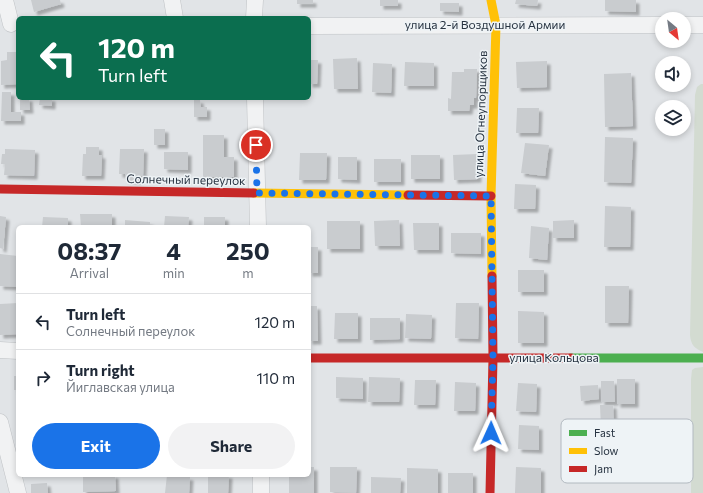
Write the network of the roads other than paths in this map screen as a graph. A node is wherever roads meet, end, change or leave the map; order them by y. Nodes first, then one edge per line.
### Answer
1 (4, 0) edge
2 (172, 0) edge
3 (255, 0) edge
4 (491, 0) edge
5 (175, 16) edge
6 (254, 16) edge
7 (10, 24) edge
8 (496, 25) junction
9 (655, 25) edge
10 (691, 25) edge
11 (703, 25) edge
12 (311, 26) edge
13 (255, 100) edge
14 (0, 189) edge
15 (257, 193) junction
16 (491, 196) junction
17 (258, 225) edge
18 (0, 350) edge
19 (16, 350) edge
20 (311, 358) edge
21 (493, 358) junction
22 (703, 358) edge
23 (0, 422) edge
24 (261, 477) edge
25 (18, 493) edge
26 (260, 493) edge
27 (490, 493) edge

1 - 7 street
2 - 5 street
3 - 6 street
4 - 8 street, улица Огнеупорщиков
8 - 9 street, улица 2-й Воздушной Армии
8 - 12 street, улица 2-й Воздушной Армии
8 - 16 street, улица Огнеупорщиков
10 - 11 street
13 - 15 street
14 - 15 street, Солнечный переулок
15 - 16 street, Солнечный переулок
15 - 17 street
16 - 21 street, улица Огнеупорщиков
18 - 19 street
20 - 21 street, улица Кольцова
21 - 22 street, улица Кольцова
21 - 27 street, улица Огнеупорщиков
23 - 25 street
24 - 26 street

